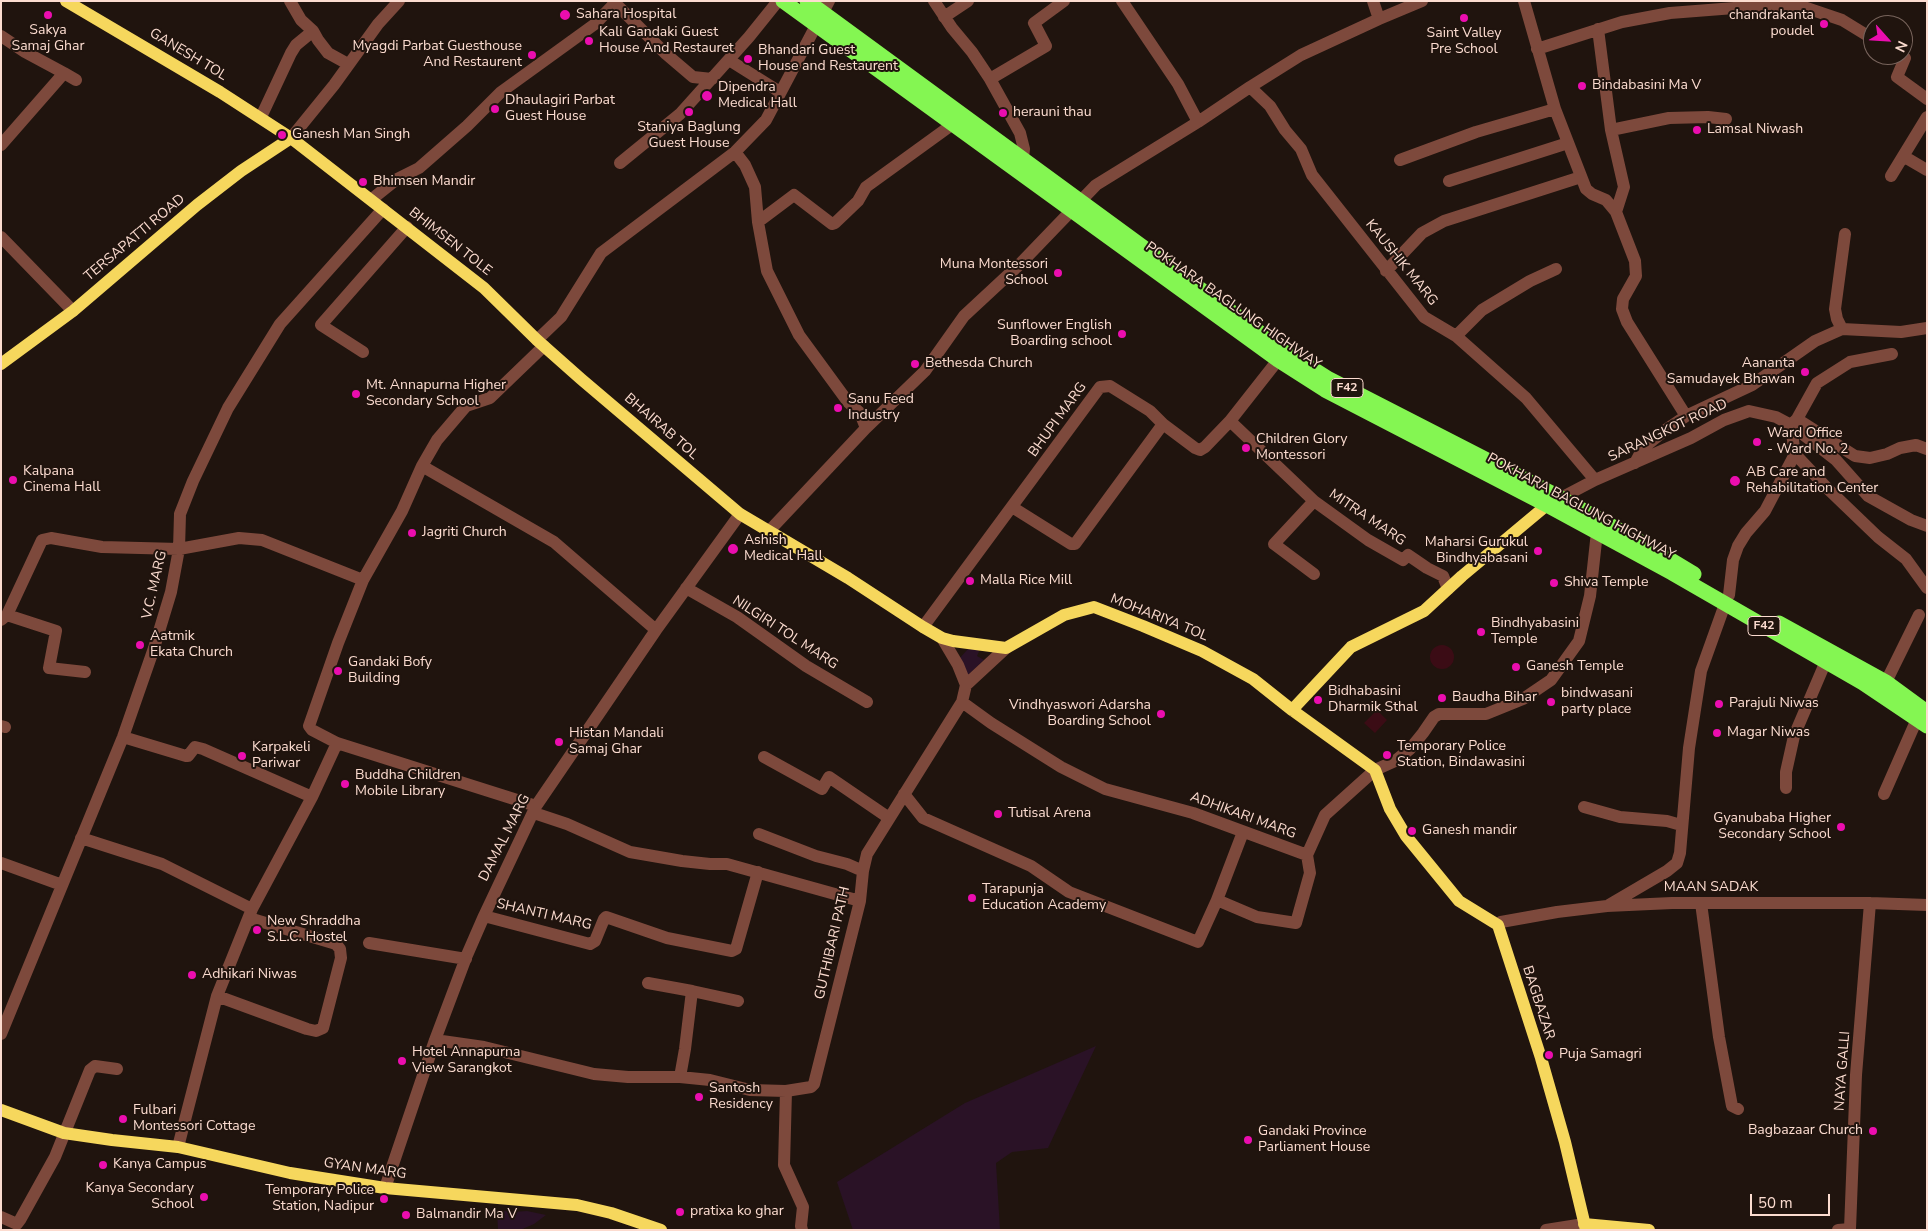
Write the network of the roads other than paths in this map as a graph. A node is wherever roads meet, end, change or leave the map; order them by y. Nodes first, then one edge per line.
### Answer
1 (66, 1) edge
2 (290, 1) edge
3 (399, 1) edge
4 (778, 1) edge
5 (783, 1) edge
6 (808, 1) edge
7 (934, 1) edge
8 (968, 1) edge
9 (1064, 1) edge
10 (1122, 1) edge
11 (1373, 1) edge
12 (1422, 1) edge
13 (1524, 1) edge
14 (614, 2) edge
15 (1798, 3) edge
16 (822, 13) edge
17 (944, 17) junction
18 (1380, 18) junction
19 (1598, 28) junction
20 (313, 31) junction
21 (1863, 33) edge
22 (1, 36) edge
23 (1537, 49) junction
24 (729, 60) junction
25 (348, 64) junction
26 (1902, 65) edge
27 (64, 73) junction
28 (712, 79) junction
29 (990, 79) junction
30 (76, 80) dead end
31 (1250, 87) junction
32 (780, 92) junction
33 (1927, 99) edge
34 (1555, 109) junction
35 (261, 117) junction
36 (1927, 117) edge
37 (1726, 119) dead end
38 (1198, 122) junction
39 (953, 124) junction
40 (1611, 130) junction
41 (291, 138) junction
42 (1568, 143) junction
43 (1, 146) edge
44 (735, 152) junction
45 (1903, 156) junction
46 (1023, 158) junction
47 (1400, 160) dead end
48 (620, 163) dead end
49 (1927, 170) edge
50 (1892, 176) dead end
51 (1581, 177) junction
52 (1449, 181) dead end
53 (372, 199) junction
54 (1076, 206) junction
55 (383, 208) junction
56 (1616, 212) junction
57 (758, 222) junction
58 (407, 227) junction
59 (1845, 234) dead end
60 (1, 236) edge
61 (1556, 269) dead end
62 (1386, 271) junction
63 (73, 311) junction
64 (1927, 328) edge
65 (1842, 329) junction
66 (1456, 336) junction
67 (541, 343) junction
68 (363, 352) dead end
69 (1892, 354) dead end
70 (1278, 360) junction
71 (1, 364) edge
72 (1686, 416) junction
73 (1230, 421) junction
74 (1794, 422) junction
75 (1163, 424) junction
76 (866, 428) junction
77 (1927, 449) edge
78 (1795, 454) junction
79 (1635, 463) junction
80 (422, 466) junction
81 (1595, 480) junction
82 (1561, 498) junction
83 (1314, 501) junction
84 (1547, 506) junction
85 (1012, 507) junction
86 (740, 514) junction
87 (1927, 526) edge
88 (770, 530) junction
89 (1597, 532) junction
90 (179, 549) junction
91 (1314, 574) dead end
92 (363, 580) junction
93 (686, 588) junction
94 (1927, 588) edge
95 (1448, 589) junction
96 (1727, 600) junction
97 (1920, 615) dead end
98 (4, 617) edge
99 (923, 628) junction
100 (656, 630) junction
101 (942, 638) junction
102 (1006, 648) junction
103 (1826, 662) junction
104 (85, 672) dead end
105 (1886, 682) junction
106 (966, 685) junction
107 (867, 702) dead end
108 (962, 702) junction
109 (1292, 710) junction
110 (1924, 719) edge
111 (123, 737) junction
112 (337, 743) junction
113 (764, 757) dead end
114 (1375, 770) junction
115 (1786, 788) dead end
116 (904, 794) junction
117 (1884, 794) dead end
118 (312, 797) junction
119 (1584, 808) dead end
120 (535, 809) junction
121 (889, 818) junction
122 (1682, 825) junction
123 (1243, 832) junction
124 (759, 834) dead end
125 (81, 838) junction
126 (1307, 854) junction
127 (1, 863) edge
128 (863, 871) junction
129 (758, 872) junction
130 (62, 885) junction
131 (1216, 900) junction
132 (860, 901) junction
133 (1702, 903) junction
134 (1870, 903) junction
135 (1927, 905) edge
136 (1607, 906) junction
137 (250, 914) junction
138 (484, 916) junction
139 (1498, 925) junction
140 (369, 943) dead end
141 (466, 959) junction
142 (648, 983) dead end
143 (692, 991) junction
144 (217, 996) junction
145 (738, 1001) dead end
146 (1, 1034) edge
147 (435, 1040) junction
148 (117, 1069) dead end
149 (680, 1076) junction
150 (786, 1091) junction
151 (1738, 1109) dead end
152 (1, 1110) edge
153 (64, 1133) junction
154 (178, 1147) junction
155 (385, 1188) junction
156 (1, 1217) edge
157 (1585, 1227) edge
158 (660, 1230) edge
159 (802, 1230) edge
160 (1546, 1230) edge
161 (1649, 1230) edge
162 (1838, 1230) edge

1 - 35 main road, GANESH TOL
2 - 20 street
3 - 25 street
4 - 24 street
5 - 16 highway, POKHARA BAGLUNG HIGHWAY / F42
6 - 16 highway, POKHARA BAGLUNG HIGHWAY / F42
7 - 17 street
8 - 17 street
9 - 29 street
10 - 38 street
11 - 18 street
12 - 18 street
13 - 23 street
14 - 28 street
14 - 53 street
15 - 19 street
15 - 21 street
16 - 32 street
16 - 39 highway, POKHARA BAGLUNG HIGHWAY / F42
16 - 46 highway, POKHARA BAGLUNG HIGHWAY / F42
17 - 29 street
18 - 31 street
19 - 23 street
19 - 40 street
20 - 25 street
20 - 35 street
22 - 27 street
23 - 34 street
24 - 28 street
24 - 32 street
25 - 41 street
26 - 33 street
27 - 30 street
27 - 43 street
28 - 48 street
29 - 46 street
31 - 38 street
31 - 62 street, KAUSHIK MARG
32 - 44 street
34 - 42 street
34 - 47 street
35 - 41 main road, GANESH TOL
36 - 45 street
37 - 40 street
38 - 54 street
39 - 54 highway, POKHARA BAGLUNG HIGHWAY / F42
39 - 57 street
40 - 56 street
41 - 53 main road, BHIMSEN TOLE
41 - 63 main road, TERSAPATTI ROAD
42 - 51 street
42 - 52 street
44 - 57 street
44 - 67 street
45 - 49 street
45 - 50 street
46 - 54 highway, POKHARA BAGLUNG HIGHWAY / F42
51 - 56 street
51 - 62 street
53 - 55 main road, BHIMSEN TOLE
54 - 70 highway, POKHARA BAGLUNG HIGHWAY / F42
54 - 76 street
54 - 82 highway, POKHARA BAGLUNG HIGHWAY / F42
55 - 58 main road, BHIMSEN TOLE
55 - 90 street, V.C. MARG
56 - 72 street
57 - 76 street
58 - 67 main road, BHIMSEN TOLE
58 - 68 street
59 - 65 street
60 - 63 street
61 - 66 street
62 - 66 street, KAUSHIK MARG
63 - 71 main road, TERSAPATTI ROAD
64 - 65 street
65 - 72 street
66 - 81 street, KAUSHIK MARG
67 - 80 street
67 - 86 main road, BHAIRAB TOL
69 - 74 street
70 - 73 street
70 - 84 highway, POKHARA BAGLUNG HIGHWAY / F42
72 - 79 street
73 - 75 street, BHUPI MARG
73 - 83 street
74 - 77 street
74 - 78 street
74 - 79 street, SARANGKOT ROAD
74 - 87 street, SARANGKOT ROAD
75 - 85 street
75 - 85 street, BHUPI MARG
76 - 88 street
78 - 94 street
78 - 96 street
79 - 81 street, SARANGKOT ROAD
80 - 92 street
80 - 100 street
81 - 82 street, SARANGKOT ROAD
82 - 84 street, SARANGKOT ROAD
82 - 96 highway, POKHARA BAGLUNG HIGHWAY / F42
83 - 91 street
83 - 95 street, MITRA MARG
84 - 89 highway, POKHARA BAGLUNG HIGHWAY / F42
84 - 95 main road
85 - 99 street, BHUPI MARG
86 - 88 main road, BHAIRAB TOL
86 - 93 street, DAMAL MARG
88 - 99 main road
89 - 96 highway, POKHARA BAGLUNG HIGHWAY / F42
89 - 114 street
90 - 92 street
90 - 98 street
90 - 111 street, V.C. MARG
92 - 112 street
93 - 100 street, DAMAL MARG
93 - 107 street, NILGIRI TOL MARG
95 - 109 main road
96 - 103 highway, POKHARA BAGLUNG HIGHWAY / F42
96 - 105 highway, POKHARA BAGLUNG HIGHWAY / F42
96 - 122 street
97 - 105 street
98 - 104 street
99 - 101 main road
100 - 120 street, DAMAL MARG
101 - 102 main road
101 - 106 street
102 - 106 street
102 - 109 main road, MOHARIYA TOL
103 - 110 highway, POKHARA BAGLUNG HIGHWAY / F42
103 - 115 street
105 - 110 highway, POKHARA BAGLUNG HIGHWAY / F42
106 - 108 street, GUTHIBARI PATH
108 - 116 street, GUTHIBARI PATH
108 - 123 street, ADHIKARI MARG
109 - 114 main road, MOHARIYA TOL
110 - 117 street
111 - 118 street
111 - 125 street, V.C. MARG
112 - 118 street
112 - 120 street
113 - 121 street
114 - 126 street
114 - 139 main road
116 - 121 street, GUTHIBARI PATH
116 - 131 street
118 - 137 street
119 - 122 street
120 - 129 street
120 - 138 street, DAMAL MARG
121 - 128 street, GUTHIBARI PATH
122 - 136 street
123 - 126 street, ADHIKARI MARG
123 - 131 street
124 - 128 street
125 - 130 street, V.C. MARG
125 - 137 street
126 - 131 street, ADHIKARI MARG
127 - 130 street
128 - 132 street, GUTHIBARI PATH
129 - 132 street
129 - 138 street, SHANTI MARG
130 - 146 street, V.C. MARG
132 - 150 street, GUTHIBARI PATH
133 - 134 street, MAAN SADAK
133 - 136 street, MAAN SADAK
133 - 151 street
134 - 135 street, MAAN SADAK
134 - 162 street, NAYA GALLI
136 - 139 street, MAAN SADAK
137 - 144 street
137 - 144 street
138 - 141 street, DAMAL MARG
139 - 157 main road, BAGBAZAR
140 - 141 street
141 - 147 street, DAMAL MARG
142 - 143 street
143 - 145 street
143 - 149 street
144 - 154 street
147 - 149 street
147 - 155 street, DAMAL MARG
148 - 153 street
149 - 150 street
150 - 159 street
152 - 153 main road, GYAN MARG
153 - 154 main road, GYAN MARG
153 - 156 street
154 - 155 main road, GYAN MARG
155 - 158 main road, GYAN MARG
157 - 160 street
157 - 161 main road

